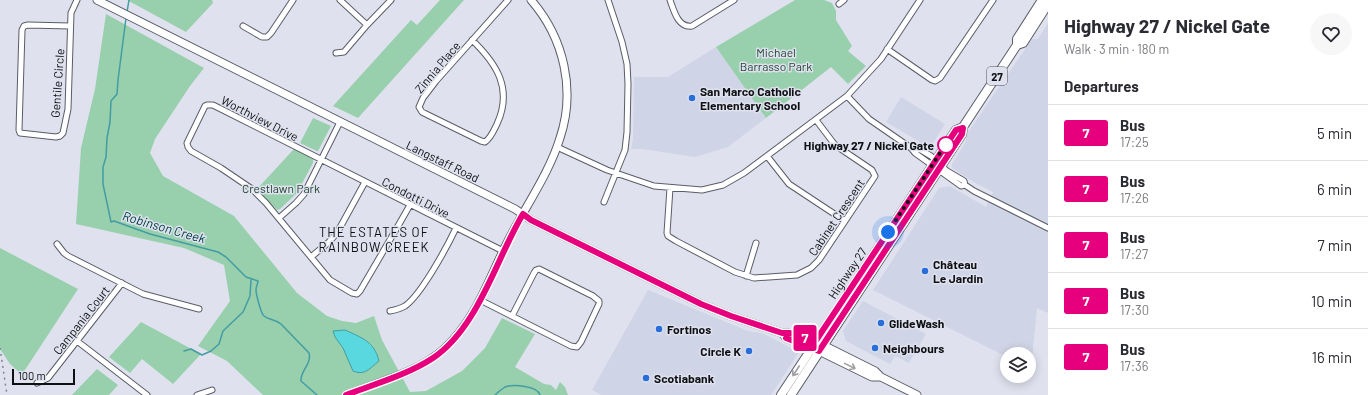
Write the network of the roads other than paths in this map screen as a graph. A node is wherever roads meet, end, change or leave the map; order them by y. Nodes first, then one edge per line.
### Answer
1 (77, 0) edge
2 (97, 0) edge
3 (340, 0) edge
4 (391, 0) edge
5 (508, 0) edge
6 (531, 0) edge
7 (608, 0) edge
8 (670, 0) edge
9 (734, 0) edge
10 (844, 0) edge
11 (920, 0) edge
12 (993, 0) edge
13 (1042, 0) edge
14 (290, 1) edge
15 (839, 4) dead end
16 (1048, 4) edge
17 (367, 25) junction
18 (70, 26) junction
19 (243, 26) dead end
20 (472, 40) junction
21 (1017, 45) junction
22 (887, 50) junction
23 (336, 53) dead end
24 (847, 96) junction
25 (816, 120) junction
26 (340, 122) junction
27 (557, 147) junction
28 (767, 156) junction
29 (321, 160) junction
30 (937, 165) junction
31 (616, 173) junction
32 (365, 182) junction
33 (670, 188) junction
34 (604, 202) dead end
35 (410, 205) junction
36 (523, 214) junction
37 (279, 218) junction
38 (845, 221) junction
39 (456, 228) junction
40 (1048, 228) edge
41 (756, 243) dead end
42 (57, 244) dead end
43 (503, 251) junction
44 (311, 258) junction
45 (746, 276) junction
46 (122, 283) junction
47 (480, 300) junction
48 (199, 309) dead end
49 (390, 311) dead end
50 (512, 316) junction
51 (77, 341) junction
52 (817, 346) junction
53 (37, 383) dead end
54 (212, 390) dead end
55 (145, 394) edge
56 (197, 395) edge
57 (346, 395) edge
58 (780, 395) edge
59 (791, 395) edge
60 (917, 395) edge

1 - 18 street, Gentile Circle
2 - 26 street, Langstaff Road
3 - 17 street
4 - 17 street
5 - 20 street, Zinnia Place
6 - 27 street
7 - 31 street
8 - 9 street
10 - 15 street
11 - 22 street
12 - 22 street
13 - 21 main road, Highway 27 / 27
14 - 19 street
16 - 21 main road, Highway 27 / 27
17 - 23 street
18 - 18 street, Gentile Circle
20 - 20 street, Zinnia Place
21 - 30 main road, Highway 27 / 27
22 - 24 street
24 - 25 street
24 - 30 street
25 - 28 street
25 - 38 street, Cabinet Crescent
26 - 29 street
26 - 36 street, Langstaff Road
27 - 31 street
27 - 36 street
28 - 33 street
28 - 38 street
29 - 32 street, Condotti Drive
29 - 37 street
29 - 37 street, Worthview Drive
30 - 40 street
30 - 52 main road, Highway 27 / 27
31 - 33 street
31 - 34 street
32 - 35 street, Condotti Drive
32 - 44 street
33 - 45 street, Cabinet Crescent
35 - 39 street, Condotti Drive
35 - 44 street, Worthview Drive
36 - 43 street
36 - 52 street, Langstaff Road
37 - 44 street, Worthview Drive
38 - 45 street, Cabinet Crescent
39 - 43 street, Condotti Drive
39 - 49 street
41 - 45 street
42 - 46 street
43 - 47 street
46 - 48 street
46 - 51 street, Campania Court
47 - 50 street
47 - 57 street
50 - 50 street
51 - 53 street, Campania Court
51 - 55 street
52 -> 58 main road, Highway 27 / 27
52 - 59 main road, Highway 27 / 27
52 - 60 street, Langstaff Road
54 - 56 street

